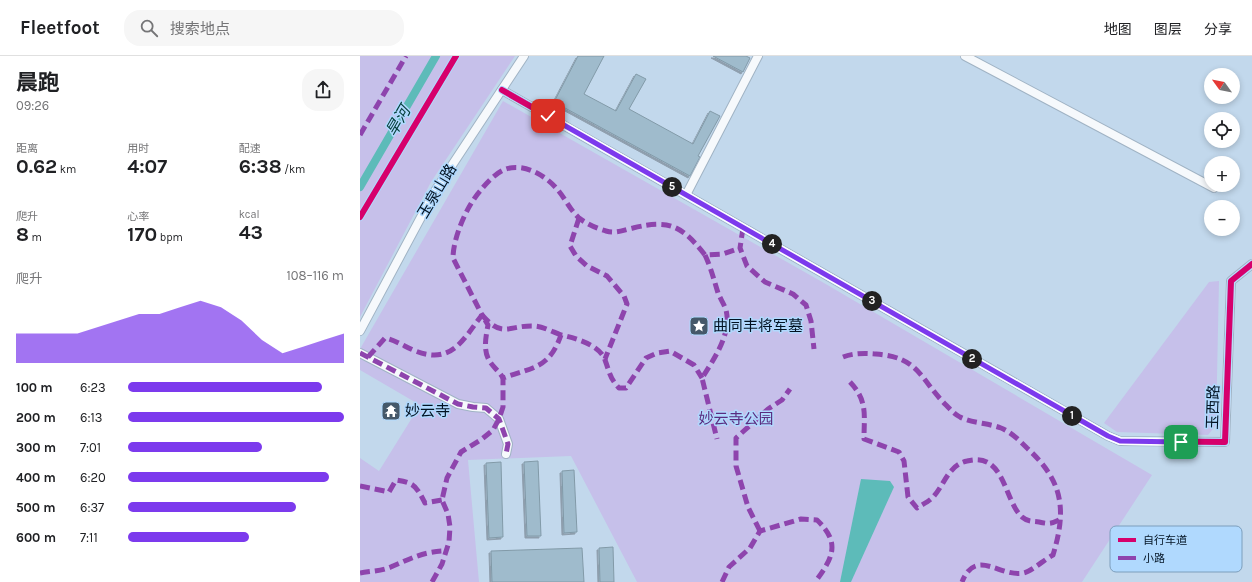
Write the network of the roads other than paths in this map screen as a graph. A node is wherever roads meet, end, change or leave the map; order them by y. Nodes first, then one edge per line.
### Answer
1 (524, 56) edge
2 (758, 56) edge
3 (965, 56) edge
4 (502, 90) junction
5 (1204, 183) edge
6 (686, 195) junction
7 (1252, 264) edge
8 (360, 331) edge
9 (360, 353) edge
10 (506, 454) dead end

1 - 4 street, 玉泉山路
2 - 6 street
3 - 5 street
4 - 6 street, 玉西路
4 - 8 street, 玉泉山路
6 - 7 street, 玉西路
9 - 10 street

